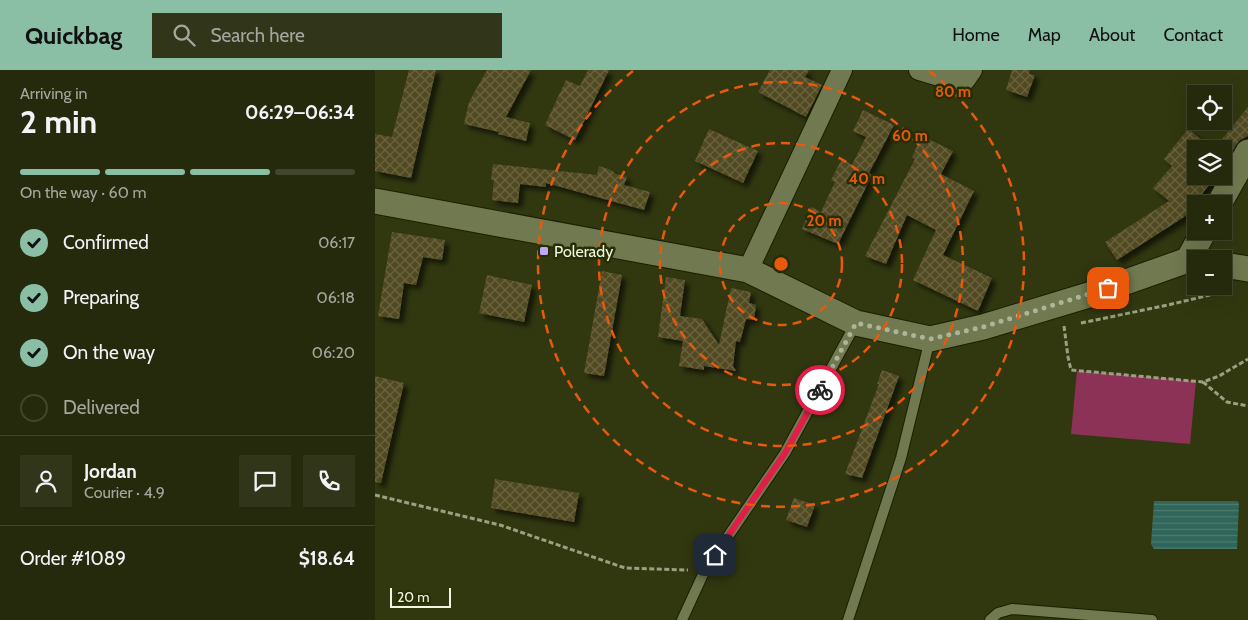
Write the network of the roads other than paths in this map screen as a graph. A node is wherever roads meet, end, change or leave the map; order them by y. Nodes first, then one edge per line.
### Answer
1 (842, 70) edge
2 (919, 70) edge
3 (972, 70) edge
4 (1248, 152) edge
5 (1224, 195) edge
6 (375, 201) edge
7 (1187, 262) edge
8 (1232, 266) edge
9 (1248, 269) edge
10 (748, 270) junction
11 (856, 323) junction
12 (930, 339) junction
13 (682, 620) edge
14 (848, 620) edge
15 (990, 620) edge
16 (1152, 620) edge

1 - 10 street
2 - 3 street
4 - 5 street
6 - 10 street
7 - 12 street
8 - 9 street
10 - 11 street
11 - 12 street
11 - 13 lane
12 - 14 lane
15 - 16 lane

